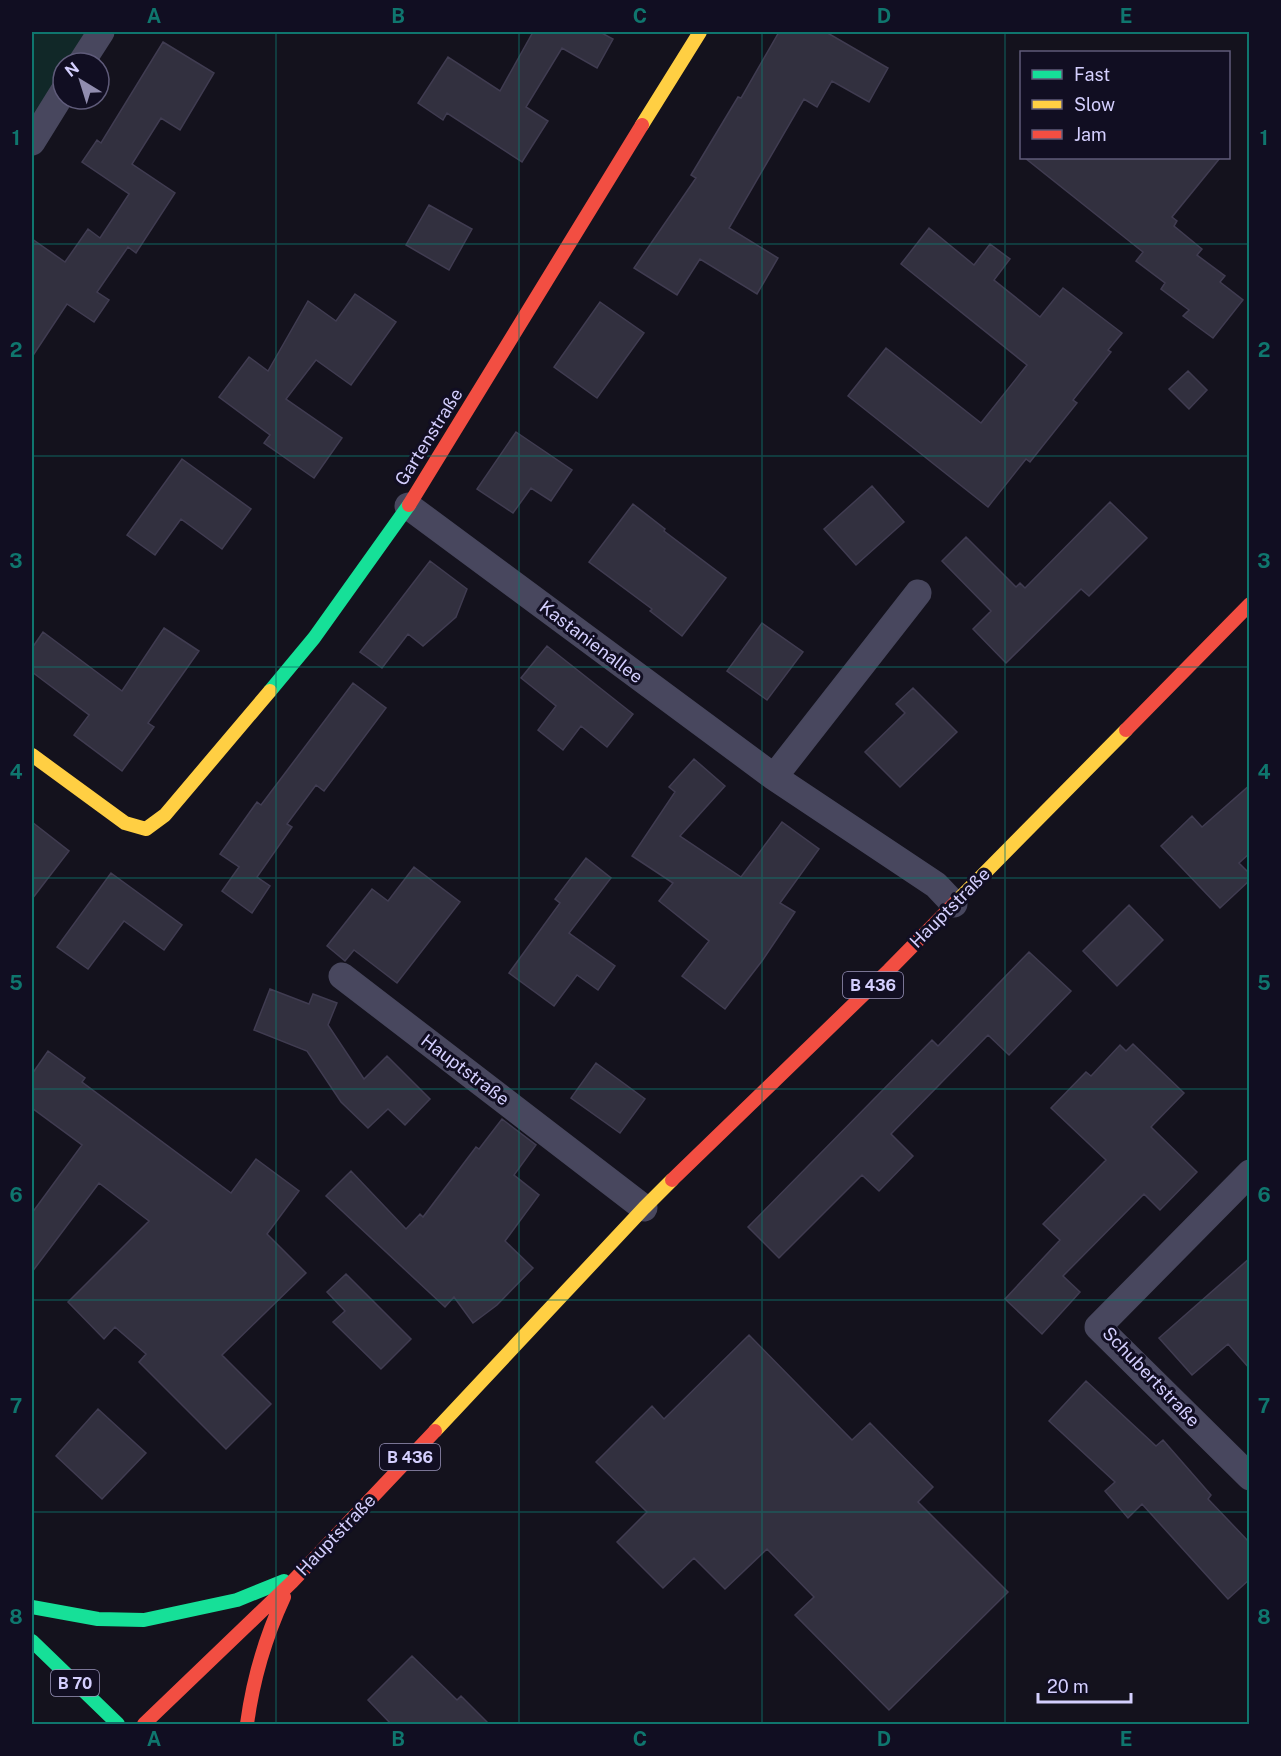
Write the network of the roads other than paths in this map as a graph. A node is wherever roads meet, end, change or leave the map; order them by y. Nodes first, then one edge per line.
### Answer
1 (101, 32) edge
2 (700, 32) edge
3 (89, 51) edge
4 (51, 111) edge
5 (32, 142) edge
6 (408, 506) junction
7 (918, 593) dead end
8 (1250, 604) edge
9 (32, 755) edge
10 (774, 777) junction
11 (954, 904) junction
12 (342, 976) dead end
13 (1250, 1173) edge
14 (644, 1208) junction
15 (1250, 1477) edge
16 (294, 1579) junction
17 (32, 1607) edge
18 (32, 1641) edge
19 (118, 1725) edge
20 (144, 1725) edge
21 (247, 1725) edge

1 - 3 street
2 - 6 main road, Gartenstraße
4 - 5 street
6 - 9 main road, Gartenstraße
6 - 10 street, Kastanienallee
7 - 10 street
8 - 11 main road, Hauptstraße / B 436
10 - 11 street, Kastanienallee
11 - 14 main road, Hauptstraße / B 436
12 - 14 street, Hauptstraße
13 - 15 street, Schubertstraße
14 - 16 main road, Hauptstraße / B 436
16 - 17 main road, B 436
16 - 20 main road, Hauptstraße / B 436
16 - 21 main road
18 - 19 main road, B 70

